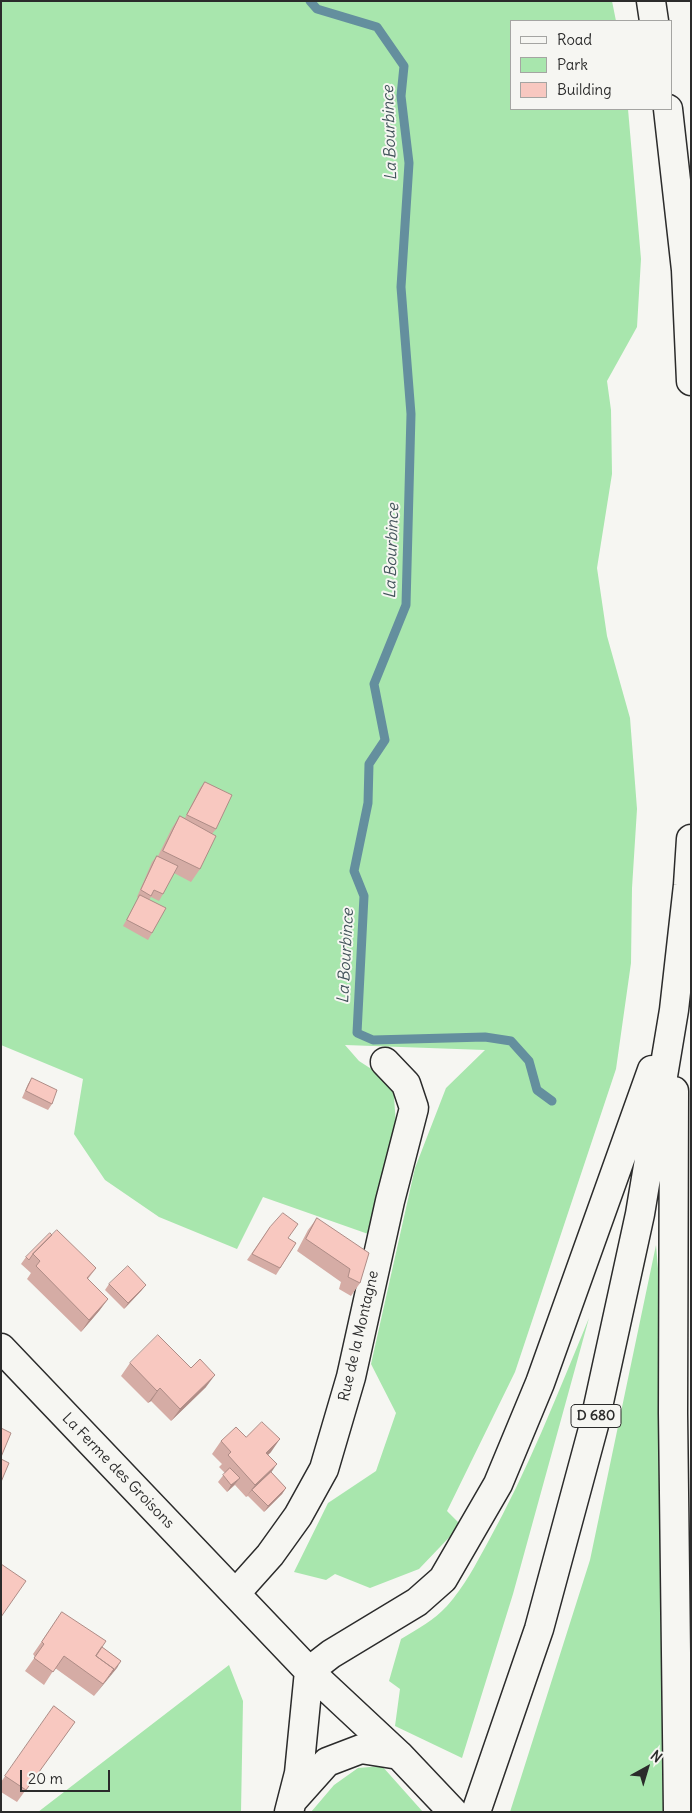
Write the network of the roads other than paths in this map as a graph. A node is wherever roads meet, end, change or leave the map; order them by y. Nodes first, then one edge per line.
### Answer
1 (651, 1) edge
2 (654, 20) edge
3 (668, 110) edge
4 (691, 381) edge
5 (691, 839) edge
6 (674, 1010) junction
7 (385, 1062) dead end
8 (1, 1348) edge
9 (236, 1593) junction
10 (309, 1670) junction
11 (399, 1755) junction
12 (290, 1807) edge
13 (453, 1812) edge
14 (476, 1812) edge
15 (678, 1812) edge

1 - 2 main road
3 - 4 main road
5 - 6 main road, D 680
6 - 10 main road
6 - 14 main road, D 680
6 - 15 main road
7 - 9 main road, Rue de la Montagne
8 - 9 main road, La Ferme des Groisons
9 - 10 main road, La Ferme des Groisons
10 - 11 main road, La Ferme des Groisons
10 - 12 main road
11 - 12 main road
11 - 13 main road, La Ferme des Groisons

